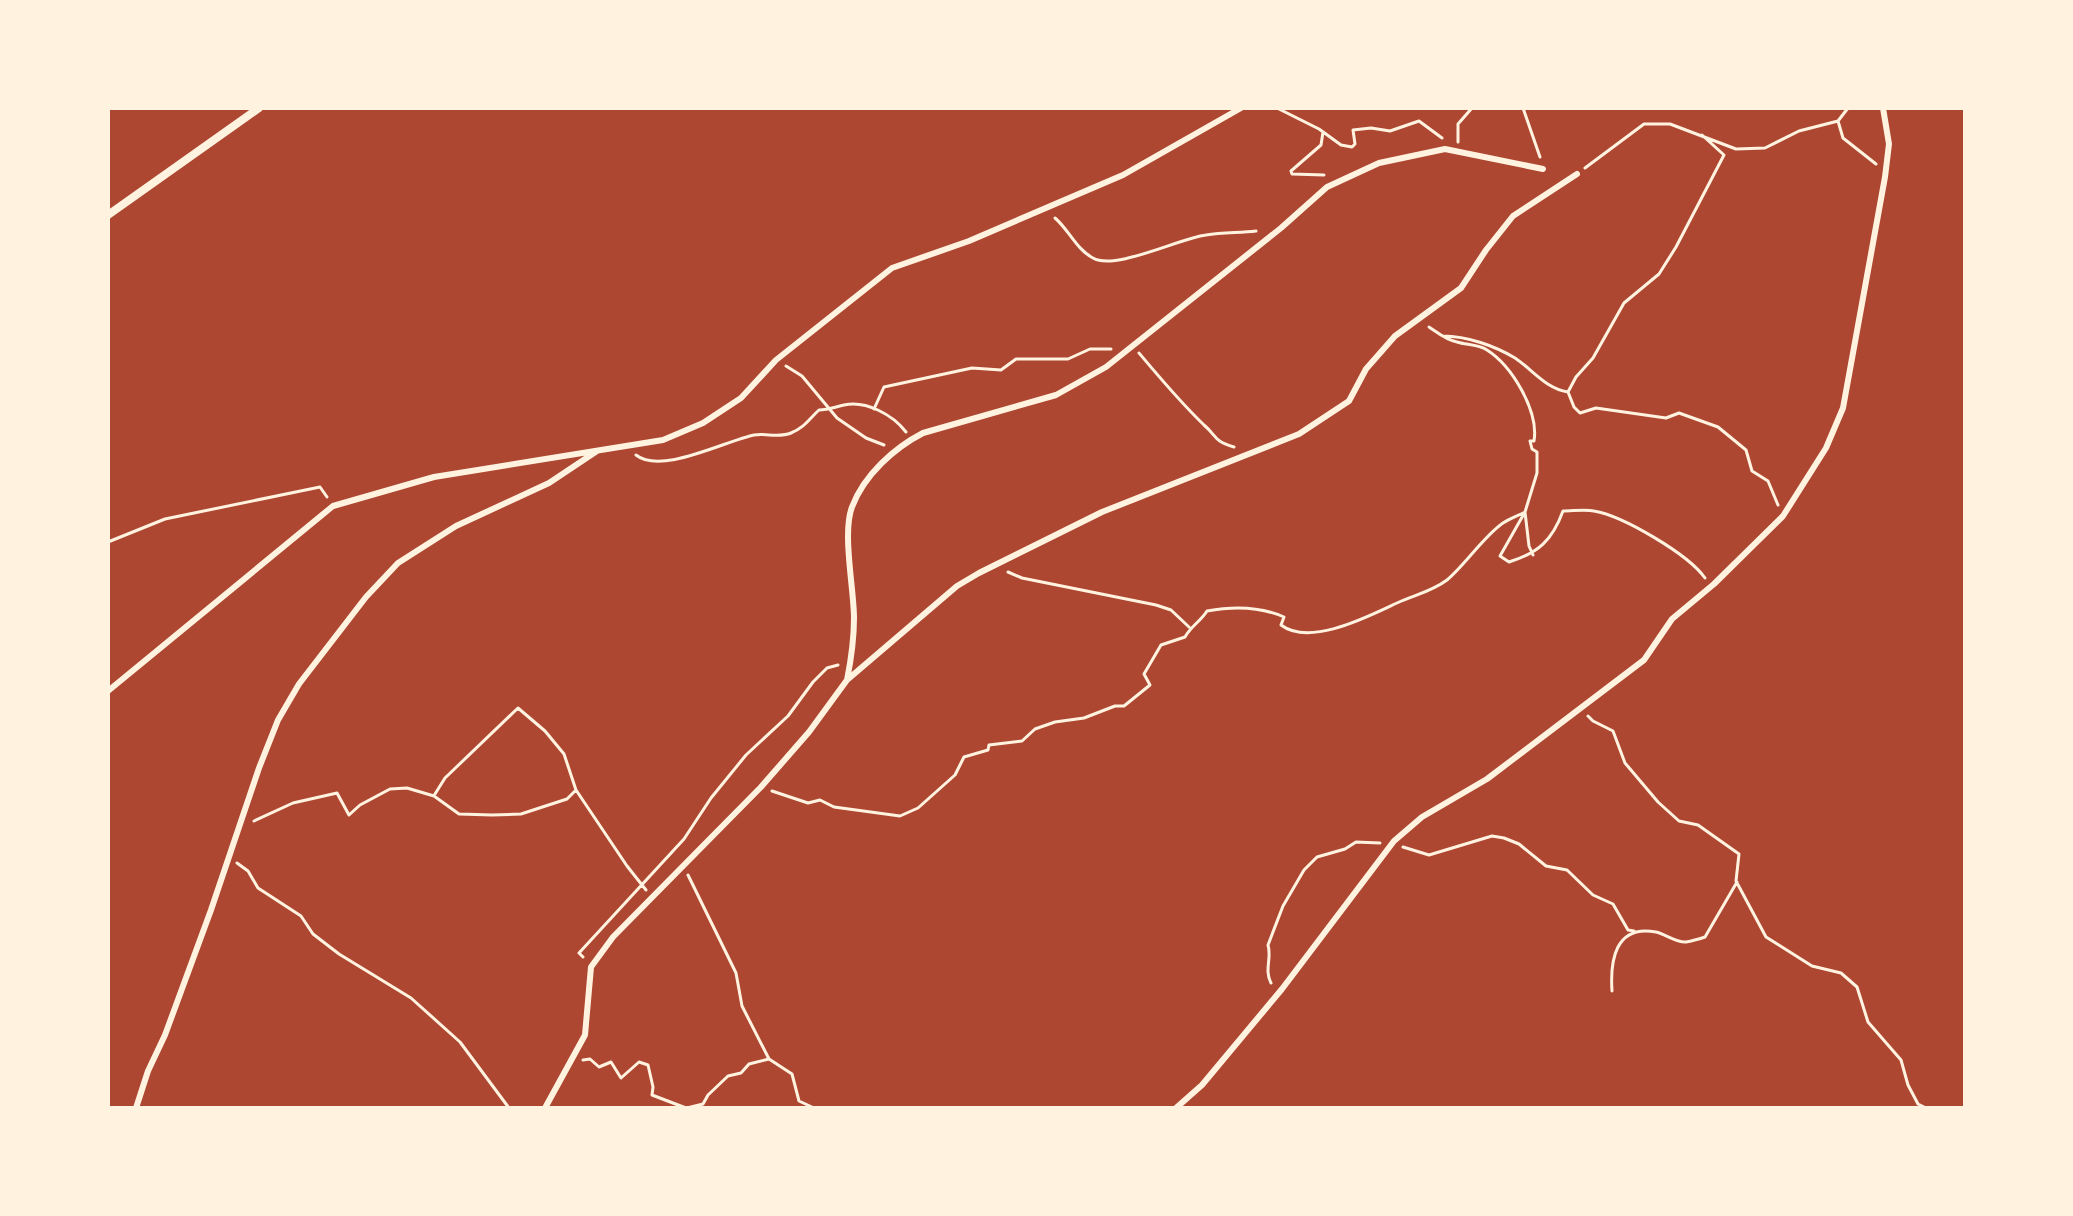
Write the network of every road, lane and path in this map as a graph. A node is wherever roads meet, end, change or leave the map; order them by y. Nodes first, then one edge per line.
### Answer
1 (259, 108) edge
2 (1241, 108) edge
3 (1277, 108) edge
4 (1472, 108) edge
5 (1523, 108) edge
6 (1848, 108) edge
7 (1883, 108) edge
8 (1838, 121) junction
9 (1323, 132) junction
10 (1702, 135) junction
11 (1445, 149) junction
12 (1459, 150) junction
13 (1543, 169) joint
14 (1577, 174) joint
15 (1885, 177) junction
16 (1340, 181) junction
17 (1042, 209) junction
18 (108, 215) edge
19 (1281, 228) junction
20 (1418, 319) junction
21 (1443, 336) junction
22 (776, 360) junction
23 (1568, 392) junction
24 (830, 410) junction
25 (909, 441) junction
26 (624, 446) junction
27 (600, 449) junction
28 (333, 506) junction
29 (1525, 512) junction
30 (1783, 516) junction
31 (108, 542) edge
32 (1533, 555) junction
33 (994, 565) junction
34 (1714, 584) junction
35 (1190, 628) junction
36 (849, 667) junction
37 (847, 680) junction
38 (108, 691) edge
39 (1580, 707) junction
40 (761, 787) junction
41 (576, 790) junction
42 (434, 796) junction
43 (239, 825) junction
44 (1392, 843) junction
45 (227, 857) junction
46 (683, 865) junction
47 (1737, 882) junction
48 (642, 885) junction
49 (652, 897) junction
50 (1634, 931) junction
51 (591, 967) junction
52 (1612, 991) dead end
53 (1278, 994) junction
54 (571, 1058) junction
55 (769, 1059) junction
56 (136, 1108) edge
57 (509, 1108) edge
58 (545, 1108) edge
59 (686, 1108) edge
60 (814, 1108) edge
61 (1176, 1108) edge
62 (1926, 1108) edge

1 - 18 street
2 - 17 street
3 - 9 path
4 - 12 path
5 - 13 path
6 - 8 path
7 - 15 street
8 - 10 path
8 - 15 path
9 - 11 path
9 - 16 path
10 - 14 path
10 - 23 path
11 - 12 street
11 - 16 street
12 - 13 street
14 - 20 street
15 - 30 street
16 - 19 street
17 - 19 path
17 - 22 street
19 - 25 street
20 - 21 path
20 - 33 street
21 - 23 path
21 - 29 path
22 - 24 path
22 - 26 street
23 - 30 path
24 - 25 path
24 - 25 path
24 - 26 path
25 - 36 street
26 - 27 street
27 - 28 street
27 - 43 street
28 - 31 path
28 - 38 street
29 - 32 path
29 - 32 path
29 - 35 path
30 - 34 street
32 - 34 path
33 - 35 path
33 - 37 street
34 - 39 street
35 - 40 path
36 - 37 street
36 - 48 path
37 - 40 street
39 - 44 street
39 - 47 path
40 - 46 street
41 - 42 path
41 - 42 path
41 - 48 path
42 - 43 path
43 - 45 street
44 - 50 path
44 - 53 street
44 - 53 path
45 - 56 street
45 - 57 path
46 - 49 street
46 - 55 path
47 - 50 path
47 - 62 path
48 - 49 path
48 - 51 path
49 - 51 street
50 - 52 path
51 - 54 street
53 - 61 street
54 - 58 street
54 - 59 path
55 - 59 path
55 - 60 path

